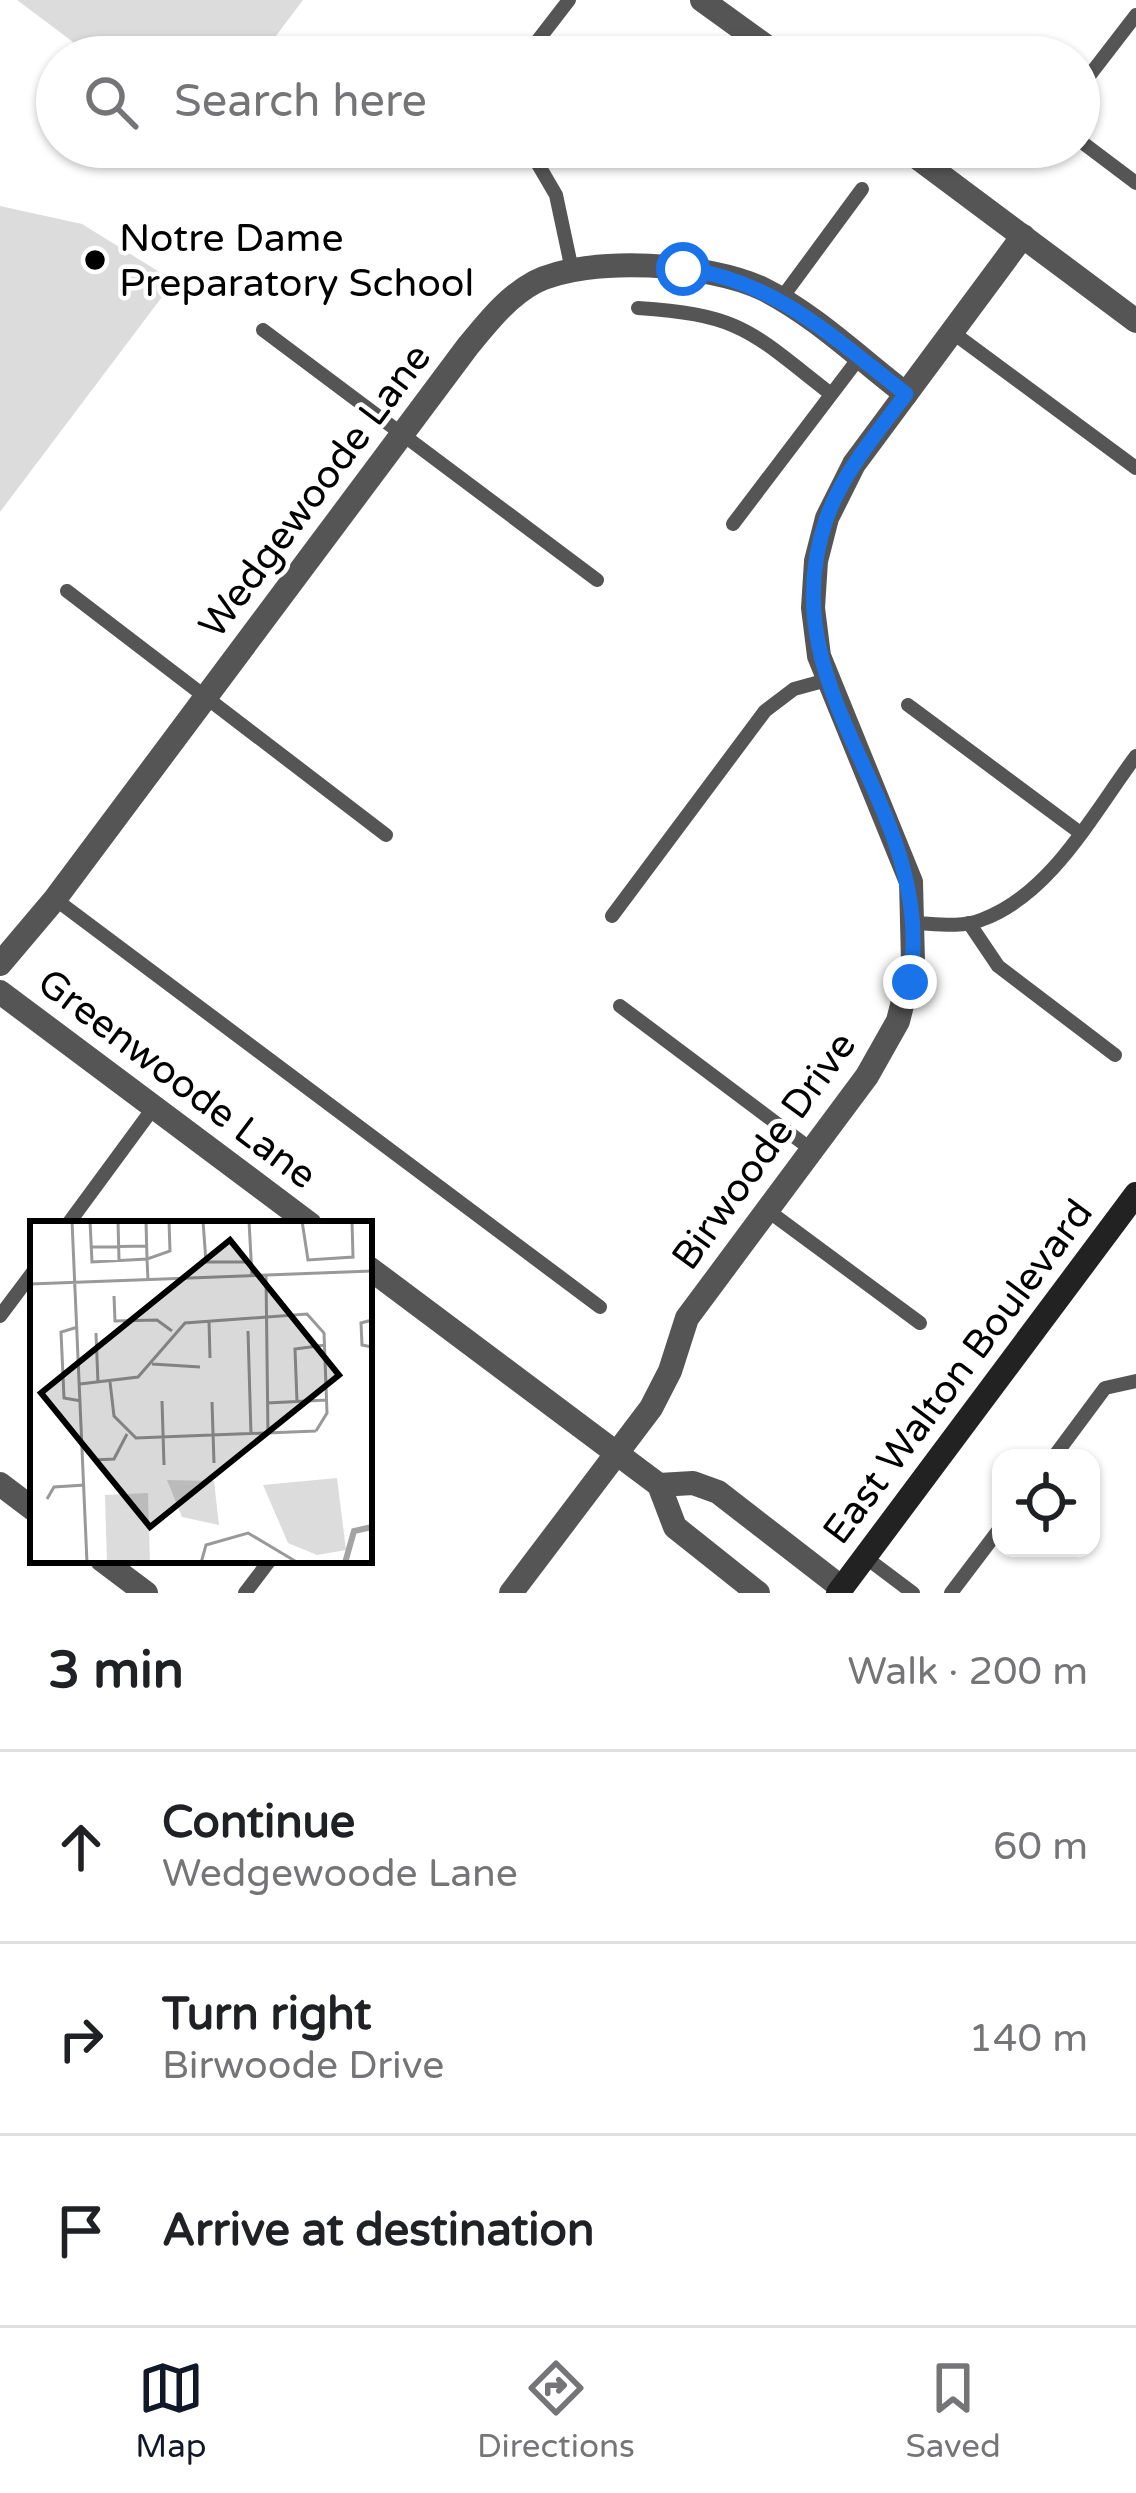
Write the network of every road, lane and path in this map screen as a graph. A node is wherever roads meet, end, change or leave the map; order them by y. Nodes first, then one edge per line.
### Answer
1 (569, 0) edge
2 (702, 0) edge
3 (1136, 15) edge
4 (542, 36) edge
5 (752, 36) edge
6 (1100, 62) edge
7 (1100, 156) edge
8 (540, 168) edge
9 (931, 168) edge
10 (1136, 183) edge
11 (862, 189) dead end
12 (1023, 236) junction
13 (572, 270) junction
14 (781, 299) junction
15 (638, 308) dead end
16 (1136, 321) edge
17 (263, 330) dead end
18 (952, 332) junction
19 (859, 358) junction
20 (831, 394) junction
21 (906, 394) junction
22 (402, 434) junction
23 (1136, 468) edge
24 (733, 524) dead end
25 (597, 580) dead end
26 (68, 591) dead end
27 (826, 680) junction
28 (206, 697) junction
29 (908, 705) dead end
30 (1136, 756) edge
31 (1079, 832) junction
32 (386, 835) dead end
33 (56, 899) junction
34 (612, 916) dead end
35 (916, 923) junction
36 (969, 923) junction
37 (0, 964) edge
38 (0, 992) edge
39 (620, 1006) dead end
40 (1115, 1055) dead end
41 (154, 1107) junction
42 (812, 1150) junction
43 (1136, 1194) edge
44 (767, 1210) junction
45 (70, 1221) edge
46 (306, 1221) edge
47 (372, 1270) edge
48 (30, 1275) edge
49 (600, 1307) dead end
50 (0, 1316) edge
51 (920, 1323) dead end
52 (1136, 1381) edge
53 (1060, 1449) edge
54 (616, 1453) junction
55 (0, 1484) edge
56 (659, 1485) junction
57 (30, 1507) edge
58 (992, 1539) edge
59 (865, 1557) junction
60 (106, 1563) edge
61 (268, 1563) edge
62 (840, 1590) edge
63 (146, 1593) edge
64 (245, 1593) edge
65 (511, 1593) edge
66 (758, 1593) edge
67 (913, 1593) edge
68 (951, 1593) edge

1 - 4 lane
2 - 5 street
3 - 6 lane
7 - 10 lane
8 - 13 lane
9 - 12 street
11 - 14 lane
12 - 16 street
12 - 18 street, Birwoode Drive
13 - 14 street, Wedgewoode Lane
13 - 22 street, Wedgewoode Lane
14 - 19 street, Wedgewoode Lane
15 - 20 lane
17 - 22 lane
18 - 21 street, Birwoode Drive
18 - 23 lane
19 - 20 lane
19 - 21 street, Wedgewoode Lane
20 - 24 lane
21 - 27 street, Birwoode Drive
22 - 25 lane
22 - 28 street, Wedgewoode Lane
26 - 28 lane
27 - 34 lane
27 - 35 street, Birwoode Drive
28 - 32 lane
28 - 33 street, Wedgewoode Lane
29 - 31 lane
30 - 31 lane
31 - 36 lane
33 - 37 street, Wedgewoode Lane
33 - 49 lane
35 - 36 lane
35 - 42 street, Birwoode Drive
36 - 40 lane
38 - 41 street, Greenwoode Lane
39 - 42 lane
41 - 45 lane
41 - 46 street, Greenwoode Lane
42 - 44 street, Birwoode Drive
43 - 59 main road, East Walton Boulevard
44 - 51 lane
44 - 54 street, Birwoode Drive
47 - 54 street
48 - 50 lane
52 - 53 lane
54 - 56 street
54 - 65 street, Birwoode Drive
55 - 57 street
56 - 62 street
56 - 66 street
58 - 68 lane
59 - 62 main road, East Walton Boulevard
59 - 67 lane
60 - 63 street
61 - 64 lane

